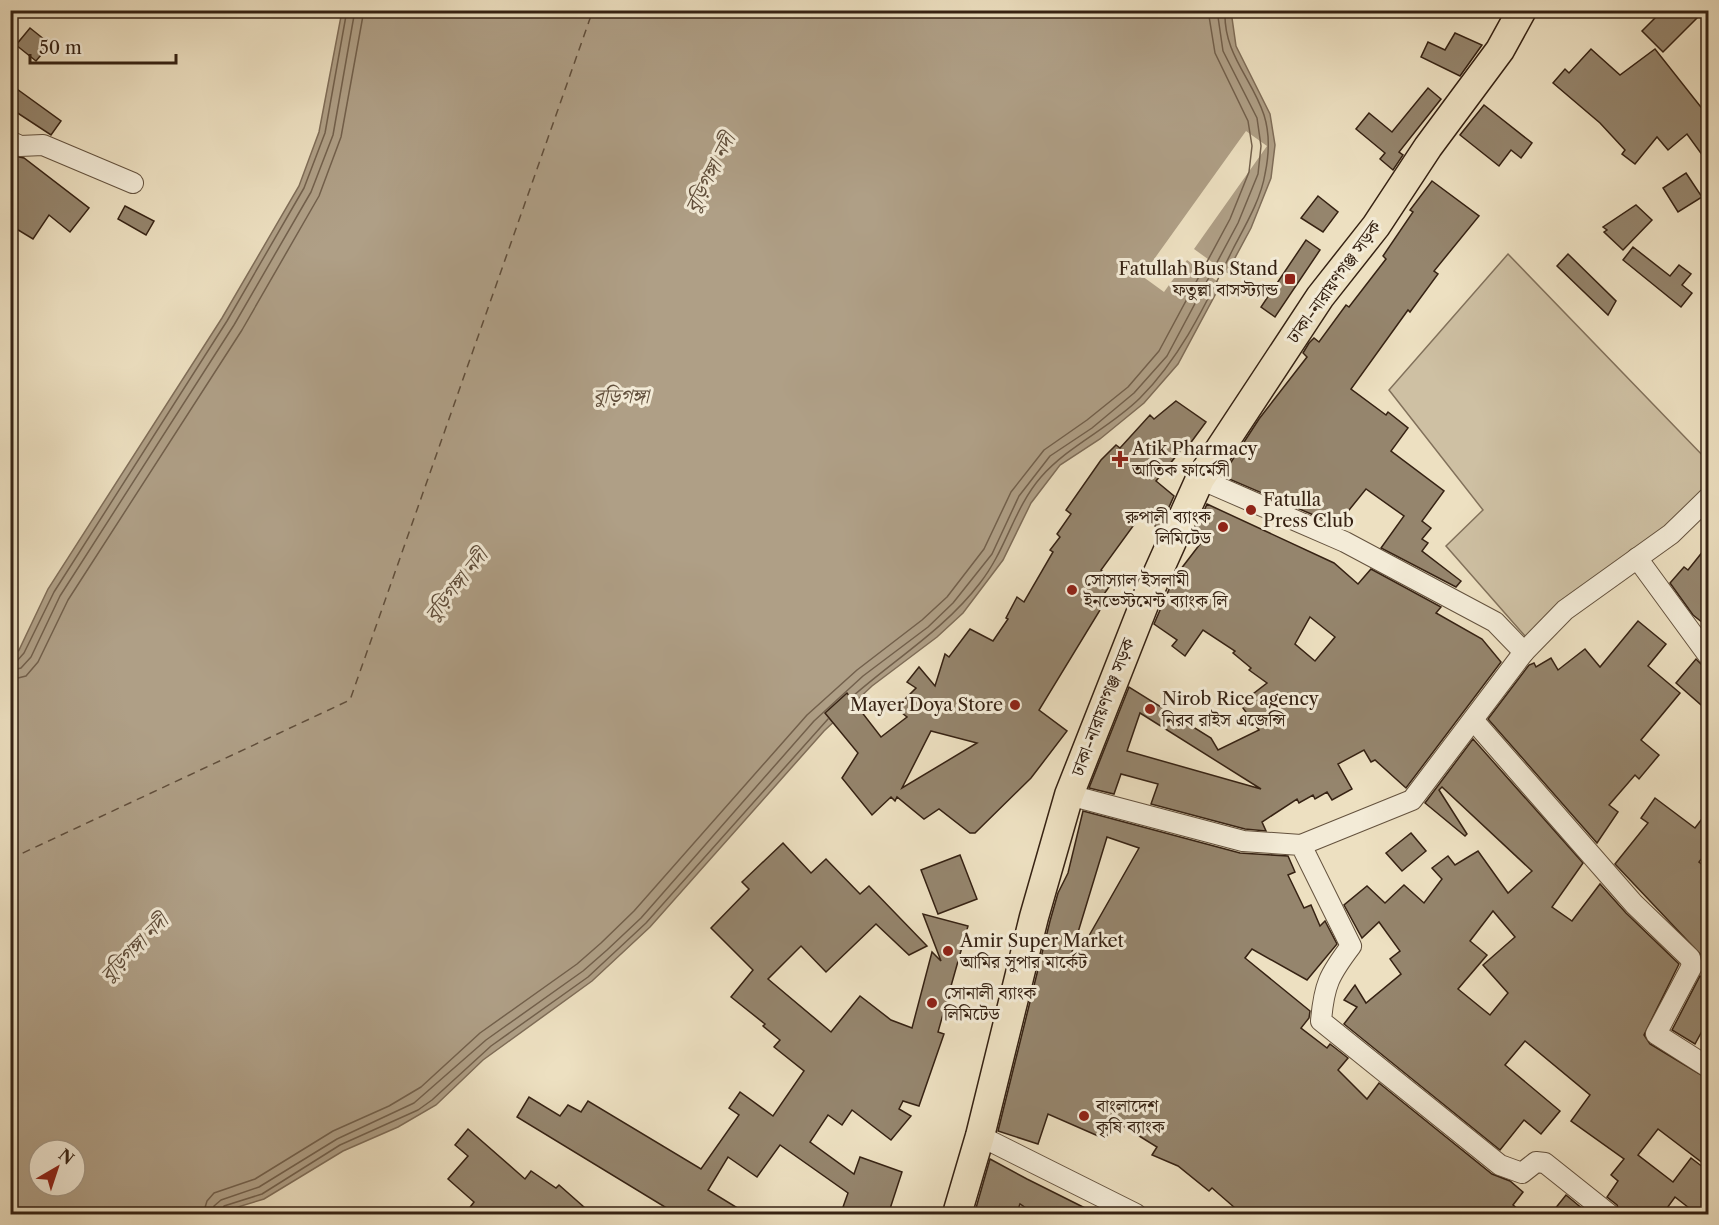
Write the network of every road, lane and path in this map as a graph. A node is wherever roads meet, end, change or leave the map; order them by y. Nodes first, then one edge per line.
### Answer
1 (1522, 10) edge
2 (10, 141) edge
3 (133, 183) dead end
4 (1200, 479) junction
5 (1708, 498) edge
6 (1637, 558) junction
7 (1524, 652) junction
8 (1708, 655) edge
9 (1474, 722) junction
10 (1069, 795) junction
11 (1301, 845) junction
12 (1708, 1067) edge
13 (980, 1136) junction
14 (957, 1215) edge
15 (1136, 1215) edge
16 (1609, 1215) edge

1 - 4 highway, ঢাকা-নারায়ণগঞ্জ সড়ক
2 - 3 street
4 - 7 street
4 - 10 highway, ঢাকা-নারায়ণগঞ্জ সড়ক
5 - 6 street
6 - 7 street
6 - 8 street
7 - 9 street
9 - 11 street
9 - 12 street
10 - 11 street
10 - 13 highway, ঢাকা-নারায়ণগঞ্জ সড়ক
11 - 16 street
13 - 14 highway, ঢাকা-নারায়ণগঞ্জ সড়ক
13 - 15 street

